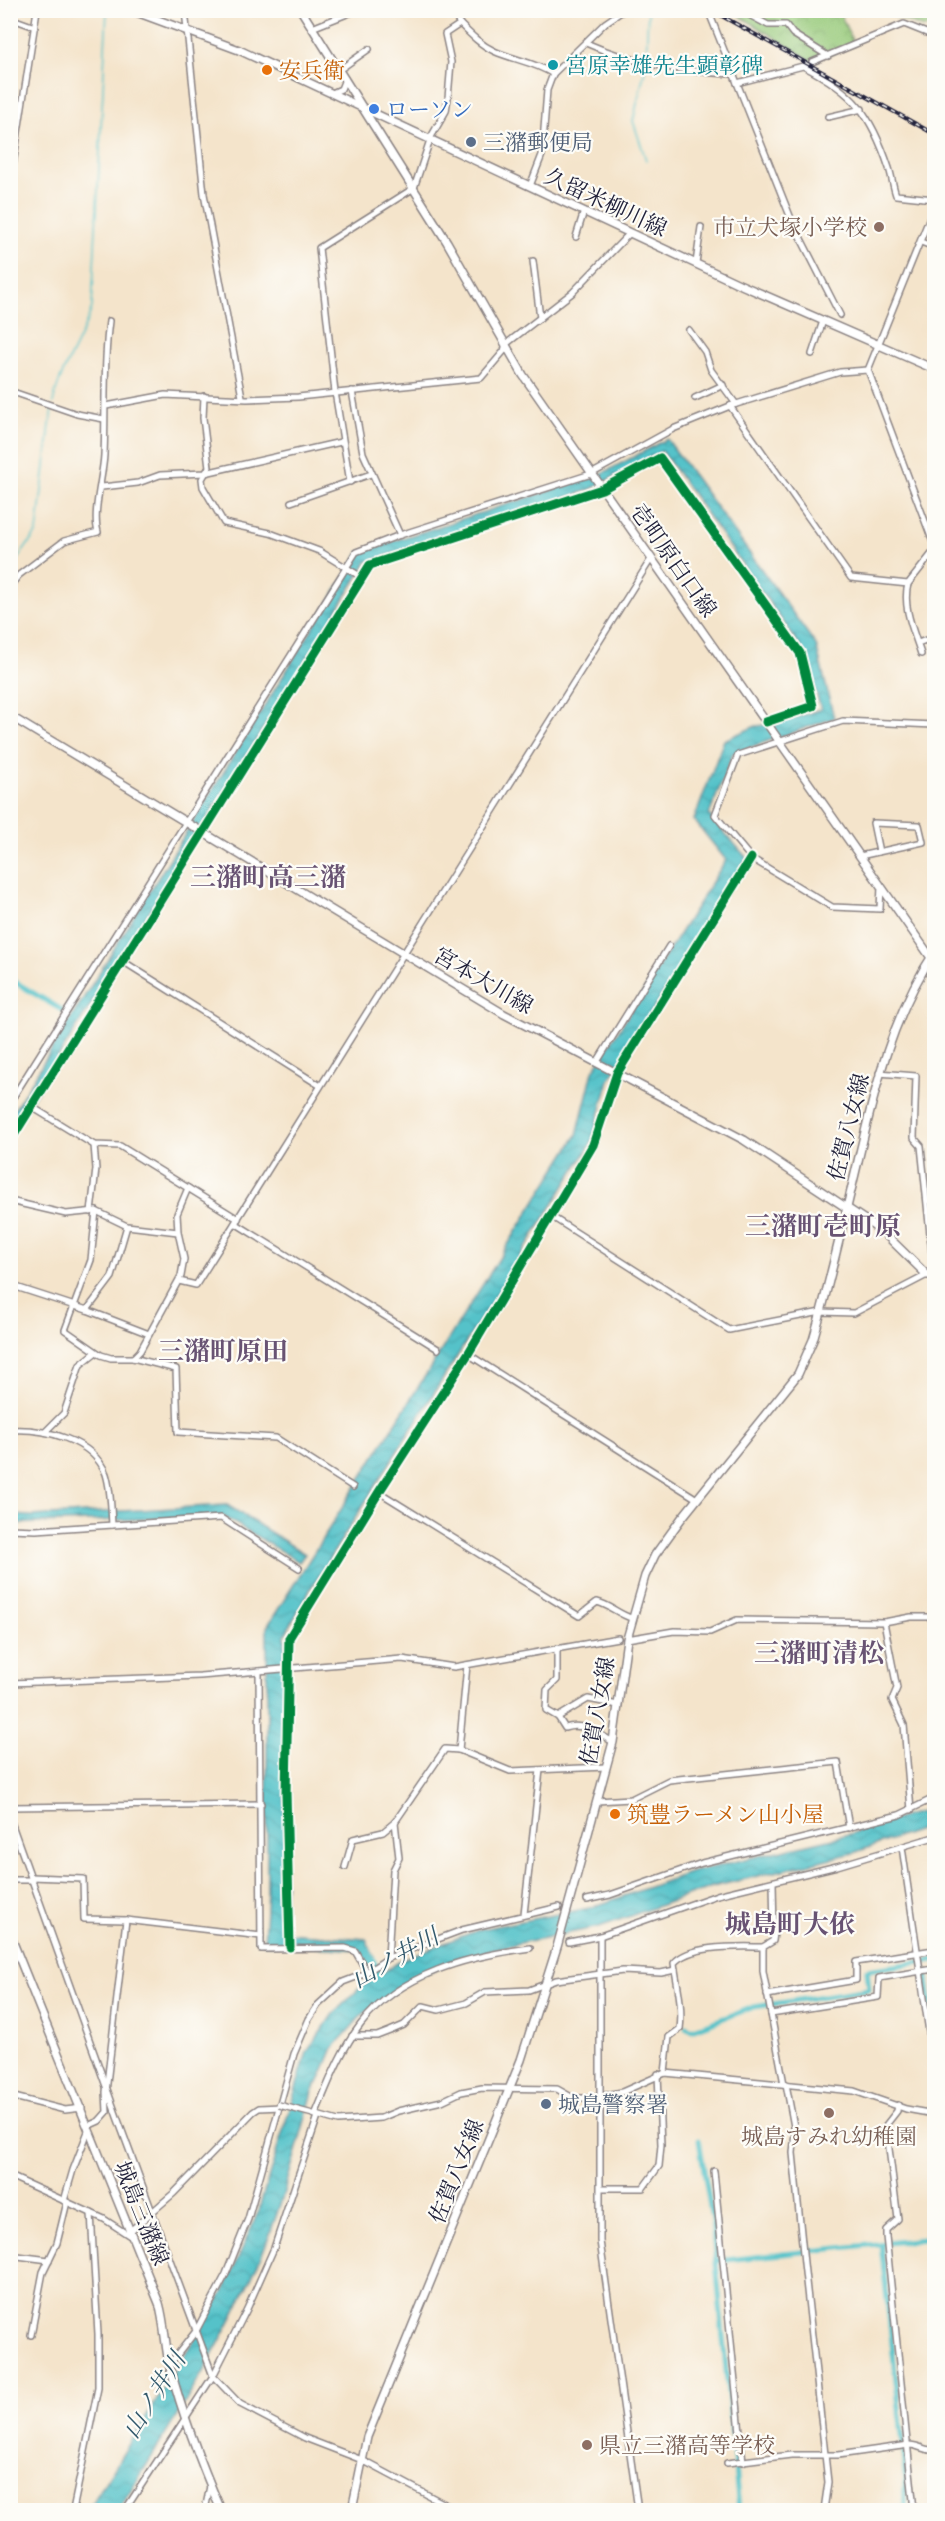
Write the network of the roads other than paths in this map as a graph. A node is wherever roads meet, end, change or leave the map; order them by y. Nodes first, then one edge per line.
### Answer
1 (37, 10) edge
2 (131, 10) edge
3 (185, 10) edge
4 (301, 10) edge
5 (357, 10) edge
6 (451, 10) edge
7 (624, 10) edge
8 (708, 10) edge
9 (740, 10) edge
10 (10, 18) edge
11 (460, 24) junction
12 (35, 27) junction
13 (312, 28) junction
14 (186, 30) junction
15 (934, 36) edge
16 (586, 43) junction
17 (369, 49) dead end
18 (828, 56) junction
19 (812, 62) dead end
20 (339, 70) junction
21 (553, 74) junction
22 (733, 74) junction
23 (345, 79) junction
24 (737, 83) junction
25 (332, 93) junction
26 (362, 107) junction
27 (862, 109) junction
28 (828, 117) dead end
29 (431, 137) junction
30 (13, 150) edge
31 (10, 184) edge
32 (530, 186) junction
33 (414, 188) junction
34 (934, 199) edge
35 (934, 207) edge
36 (585, 211) junction
37 (701, 227) dead end
38 (630, 233) junction
39 (576, 237) dead end
40 (921, 242) junction
41 (934, 247) edge
42 (533, 261) dead end
43 (696, 263) junction
44 (840, 315) dead end
45 (540, 318) junction
46 (109, 321) dead end
47 (823, 321) junction
48 (689, 330) dead end
49 (876, 344) junction
50 (506, 345) junction
51 (812, 354) dead end
52 (868, 369) junction
53 (934, 369) edge
54 (723, 385) junction
55 (10, 391) edge
56 (352, 391) junction
57 (334, 392) junction
58 (204, 396) junction
59 (242, 397) junction
60 (694, 398) dead end
61 (733, 405) junction
62 (106, 406) junction
63 (104, 419) junction
64 (341, 442) junction
65 (205, 473) junction
66 (371, 474) junction
67 (592, 476) junction
68 (350, 482) junction
69 (102, 487) junction
70 (601, 487) junction
71 (291, 502) dead end
72 (400, 535) junction
73 (934, 542) edge
74 (934, 551) edge
75 (651, 559) junction
76 (345, 567) junction
77 (363, 578) junction
78 (908, 584) junction
79 (10, 586) edge
80 (934, 637) edge
81 (918, 643) junction
82 (921, 654) dead end
83 (10, 698) edge
84 (11, 716) edge
85 (767, 723) junction
86 (934, 725) edge
87 (779, 740) junction
88 (188, 824) junction
89 (202, 832) junction
90 (879, 852) junction
91 (860, 856) junction
92 (751, 858) junction
93 (881, 885) junction
94 (669, 946) dead end
95 (404, 954) junction
96 (934, 957) edge
97 (121, 960) junction
98 (598, 1062) junction
99 (616, 1072) junction
100 (879, 1073) junction
101 (319, 1085) junction
102 (10, 1102) edge
103 (32, 1107) junction
104 (10, 1141) edge
105 (94, 1145) junction
106 (188, 1188) junction
107 (10, 1201) edge
108 (847, 1206) junction
109 (93, 1212) junction
110 (549, 1215) junction
111 (236, 1221) junction
112 (127, 1226) junction
113 (178, 1232) junction
114 (932, 1274) edge
115 (179, 1281) junction
116 (10, 1285) edge
117 (73, 1307) junction
118 (87, 1310) junction
119 (821, 1312) junction
120 (149, 1335) junction
121 (438, 1349) dead end
122 (95, 1353) junction
123 (468, 1354) junction
124 (133, 1358) junction
125 (10, 1430) edge
126 (45, 1432) junction
127 (352, 1487) dead end
128 (379, 1492) junction
129 (697, 1499) junction
130 (112, 1525) junction
131 (10, 1529) edge
132 (298, 1568) dead end
133 (934, 1617) edge
134 (631, 1618) junction
135 (884, 1622) junction
136 (618, 1638) dead end
137 (627, 1639) junction
138 (557, 1648) junction
139 (467, 1665) junction
140 (287, 1667) junction
141 (259, 1671) junction
142 (10, 1683) edge
143 (618, 1705) junction
144 (558, 1717) junction
145 (613, 1742) junction
146 (459, 1750) junction
147 (606, 1767) junction
148 (540, 1770) junction
149 (934, 1798) edge
150 (597, 1801) junction
151 (261, 1804) junction
152 (10, 1807) edge
153 (911, 1810) junction
154 (10, 1819) edge
155 (395, 1822) junction
156 (849, 1828) junction
157 (934, 1837) edge
158 (902, 1847) junction
159 (345, 1867) dead end
160 (32, 1879) junction
161 (10, 1880) edge
162 (773, 1882) junction
163 (587, 1900) dead end
164 (564, 1907) junction
165 (524, 1914) junction
166 (126, 1920) junction
167 (10, 1935) edge
168 (261, 1936) junction
169 (600, 1936) junction
170 (569, 1942) dead end
171 (290, 1947) junction
172 (763, 1947) junction
173 (530, 1948) dead end
174 (934, 1950) edge
175 (916, 1953) junction
176 (386, 1960) junction
177 (934, 1969) edge
178 (675, 1970) junction
179 (367, 1972) junction
180 (920, 1972) junction
181 (600, 1976) junction
182 (545, 1984) junction
183 (768, 1996) junction
184 (771, 2012) junction
185 (352, 2037) junction
186 (934, 2046) edge
187 (662, 2074) junction
188 (785, 2084) junction
189 (107, 2086) junction
190 (509, 2089) junction
191 (10, 2096) edge
192 (599, 2096) junction
193 (898, 2105) junction
194 (280, 2106) junction
195 (81, 2108) junction
196 (934, 2114) edge
197 (315, 2115) junction
198 (89, 2127) junction
199 (714, 2171) dead end
200 (10, 2176) edge
201 (602, 2188) junction
202 (65, 2202) junction
203 (92, 2213) junction
204 (152, 2214) junction
205 (130, 2234) junction
206 (10, 2254) edge
207 (49, 2260) junction
208 (196, 2332) junction
209 (32, 2336) dead end
210 (170, 2364) junction
211 (213, 2375) junction
212 (185, 2415) junction
213 (908, 2445) junction
214 (934, 2450) edge
215 (823, 2456) junction
216 (362, 2460) junction
217 (742, 2462) junction
218 (727, 2463) dead end
219 (210, 2486) junction
220 (73, 2511) edge
221 (125, 2511) edge
222 (205, 2511) edge
223 (221, 2511) edge
224 (352, 2511) edge
225 (456, 2511) edge
226 (638, 2511) edge
227 (824, 2511) edge
228 (914, 2511) edge

1 - 12 street
2 - 14 main road, 久留米柳川線
3 - 14 street
4 - 13 main road, 壱町原白口線
5 - 13 street
6 - 11 street
7 - 16 street
8 - 22 street
9 - 18 street
10 - 12 street
11 - 21 street
11 - 29 street
12 - 30 street
13 - 20 main road, 壱町原白口線
14 - 25 main road, 久留米柳川線
14 - 59 street
15 - 18 street
16 - 21 street
16 - 22 street
17 - 20 street
18 - 19 street
20 - 23 main road, 壱町原白口線
21 - 32 street
22 - 24 street
23 - 25 street
23 - 26 main road, 壱町原白口線
24 - 27 street
24 - 44 street
25 - 26 main road, 久留米柳川線
26 - 29 main road, 久留米柳川線
26 - 33 main road, 壱町原白口線
27 - 28 street
27 - 34 street
29 - 32 main road, 久留米柳川線
29 - 33 street
30 - 31 street
32 - 36 main road, 久留米柳川線
33 - 50 main road, 壱町原白口線
33 - 57 street
35 - 40 street
36 - 38 main road, 久留米柳川線
36 - 39 street
37 - 43 street
38 - 43 main road, 久留米柳川線
38 - 45 street
40 - 41 street
40 - 49 street
42 - 45 street
43 - 47 main road, 久留米柳川線
45 - 50 street
46 - 62 street
47 - 49 main road, 久留米柳川線
47 - 51 street
48 - 54 street
49 - 52 street
49 - 53 main road, 久留米柳川線
50 - 56 street
50 - 67 main road, 壱町原白口線
52 - 61 street
52 - 73 street
54 - 60 street
54 - 61 street
55 - 63 street
56 - 57 street
56 - 66 street
57 - 59 street
57 - 64 street
58 - 59 street
58 - 62 street
58 - 65 street
61 - 67 street
61 - 78 street
62 - 63 street
63 - 69 street
64 - 65 street
64 - 68 street
65 - 69 street
65 - 76 street
66 - 68 street
66 - 72 street
67 - 70 main road, 壱町原白口線
67 - 72 street
68 - 71 street
69 - 79 street
70 - 75 main road, 壱町原白口線
70 - 77 street
70 - 85 street
72 - 76 street
74 - 78 street
75 - 85 main road, 壱町原白口線
75 - 95 street
76 - 77 street
76 - 88 street
77 - 89 street
78 - 81 street
80 - 81 street
81 - 82 street
83 - 84 street
84 - 88 main road, 宮本大川線
85 - 87 main road, 壱町原白口線
86 - 87 street
87 - 91 main road, 壱町原白口線
87 - 92 street
88 - 89 main road, 宮本大川線
88 - 102 street
89 - 95 main road, 宮本大川線
89 - 97 street
90 - 90 street
90 - 91 street
91 - 93 main road, 壱町原白口線
92 - 93 street
92 - 99 street
93 - 96 main road, 壱町原白口線
94 - 98 street
95 - 98 main road, 宮本大川線
95 - 101 street
96 - 100 main road, 佐賀八女線
97 - 101 street
97 - 103 street
98 - 99 main road, 宮本大川線
99 - 108 main road, 宮本大川線
99 - 110 street
100 - 108 main road, 佐賀八女線
100 - 114 street
101 - 111 street
103 - 104 street
103 - 105 street
105 - 106 street
105 - 109 street
106 - 111 street
106 - 113 street
107 - 109 street
108 - 114 main road, 宮本大川線
108 - 119 main road, 佐賀八女線
109 - 112 street
109 - 117 street
110 - 119 street
110 - 123 street
111 - 115 street
111 - 121 street
112 - 113 street
112 - 118 street
113 - 115 street
114 - 119 street
115 - 120 street
116 - 117 street
117 - 118 street
117 - 122 street
118 - 120 street
119 - 129 main road, 佐賀八女線
120 - 124 street
122 - 124 street
122 - 126 street
123 - 128 street
123 - 129 street
124 - 127 street
125 - 126 street
126 - 130 street
128 - 134 street
128 - 140 street
129 - 134 main road, 佐賀八女線
130 - 131 street
130 - 132 street
133 - 135 street
134 - 137 main road, 佐賀八女線
135 - 137 street
135 - 153 street
136 - 138 street
137 - 143 main road, 佐賀八女線
138 - 139 street
138 - 144 street
139 - 140 street
139 - 146 street
140 - 141 street
140 - 171 street
141 - 142 street
141 - 151 street
143 - 144 street
143 - 145 main road, 佐賀八女線
144 - 145 street
145 - 147 main road, 佐賀八女線
146 - 148 street
146 - 155 street
147 - 148 street
147 - 150 main road, 佐賀八女線
148 - 165 street
149 - 153 street
150 - 156 street
150 - 164 main road, 佐賀八女線
151 - 152 street
151 - 168 street
153 - 156 street
154 - 160 street
155 - 159 street
155 - 176 street
156 - 163 street
157 - 158 street
158 - 162 street
158 - 175 street
160 - 161 street
160 - 166 street
160 - 189 street
162 - 169 street
162 - 172 street
164 - 165 street
164 - 182 main road, 佐賀八女線
165 - 176 street
166 - 168 street
166 - 189 street
167 - 195 main road, 城島三潴線
168 - 171 street
169 - 170 street
169 - 181 street
171 - 179 street
172 - 178 street
172 - 183 street
173 - 185 street
174 - 175 street
175 - 180 street
175 - 183 street
176 - 179 street
177 - 180 street
178 - 181 street
178 - 187 street
179 - 194 street
180 - 184 street
180 - 186 street
181 - 182 street
181 - 192 street
182 - 185 street
182 - 190 main road, 佐賀八女線
183 - 184 street
184 - 188 street
185 - 197 street
187 - 188 street
187 - 192 street
187 - 201 street
188 - 193 street
188 - 215 street
189 - 198 street
189 - 204 street
190 - 192 street
190 - 197 street
190 - 216 main road, 佐賀八女線
191 - 195 street
192 - 201 street
193 - 196 street
193 - 213 street
194 - 197 street, bridge
194 - 204 street
194 - 208 street
195 - 198 main road, 城島三潴線
197 - 211 street
198 - 202 street
198 - 205 main road, 城島三潴線
199 - 217 street
200 - 202 street
201 - 226 street
202 - 203 street
202 - 207 street
203 - 205 street
203 - 220 street
204 - 205 street
204 - 208 street
205 - 210 main road, 城島三潴線
206 - 207 street
207 - 209 street
208 - 210 street
208 - 211 street
210 - 212 main road, 城島三潴線
211 - 212 street
211 - 216 street
212 - 219 main road, 城島三潴線
212 - 221 street
213 - 214 street
213 - 215 street
213 - 228 street
215 - 217 street
215 - 227 street
216 - 224 main road, 佐賀八女線
216 - 225 street
217 - 218 street
219 - 222 street
219 - 223 main road, 城島三潴線

